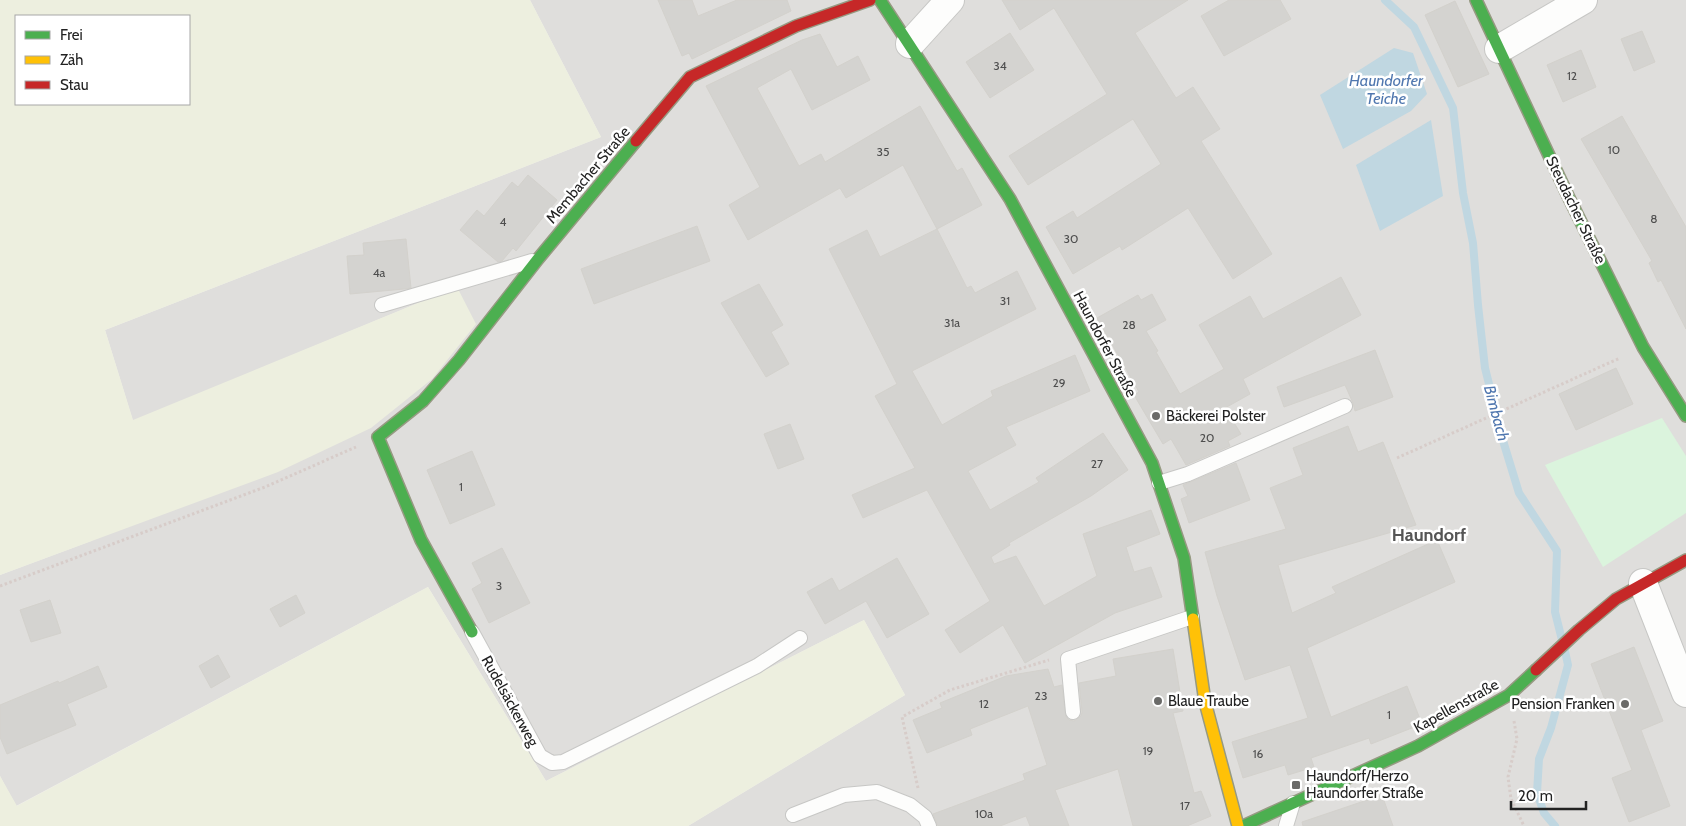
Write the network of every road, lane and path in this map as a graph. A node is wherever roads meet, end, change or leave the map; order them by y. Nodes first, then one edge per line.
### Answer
1 (870, 0) edge
2 (880, 0) edge
3 (950, 0) edge
4 (1476, 0) edge
5 (1583, 0) edge
6 (910, 44) junction
7 (1499, 49) junction
8 (538, 260) junction
9 (382, 305) dead end
10 (1644, 347) junction
11 (1683, 404) edge
12 (1345, 406) dead end
13 (378, 437) junction
14 (1397, 458) dead end
15 (1158, 483) junction
16 (1686, 560) edge
17 (1643, 583) junction
18 (0, 586) edge
19 (1192, 617) junction
20 (472, 632) joint
21 (800, 638) dead end
22 (1068, 659) junction
23 (1686, 693) edge
24 (1508, 696) junction
25 (1073, 712) dead end
26 (1293, 803) junction
27 (793, 815) dead end
28 (927, 822) edge
29 (1238, 826) edge
30 (1243, 826) edge
31 (1286, 826) edge
32 (1524, 826) edge

1 - 8 street, Membacher Straße
2 - 6 street, Haundorfer Straße
3 - 6 street
4 - 7 street, Steudacher Straße
5 - 7 street
6 - 15 street, Haundorfer Straße
7 - 10 street, Steudacher Straße
8 - 9 lane
8 - 13 street, Membacher Straße
10 - 11 street, Steudacher Straße
10 - 14 path
12 - 15 lane
13 - 18 path
13 - 20 street, Rudelsäckerweg
15 - 19 street, Haundorfer Straße
16 - 17 street, Kapellenstraße
17 - 23 street
17 - 24 street, Kapellenstraße
19 - 22 lane
19 - 29 street, Haundorfer Straße
20 - 21 lane, Rudelsäckerweg
22 - 25 lane
22 - 28 path
24 - 26 street, Kapellenstraße
24 - 32 path
26 - 30 street, Kapellenstraße
26 - 31 lane
27 - 28 lane

